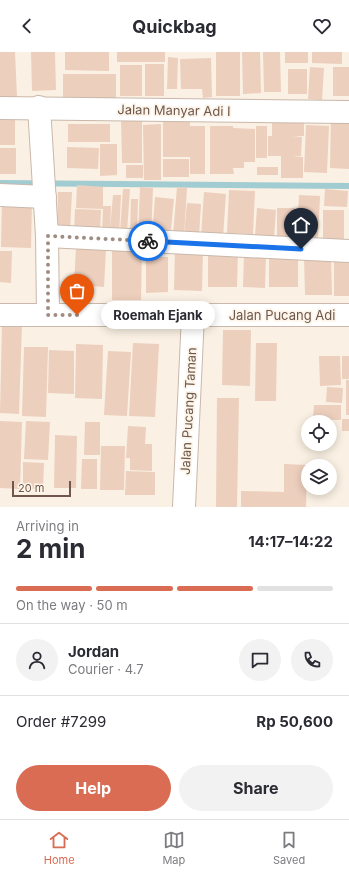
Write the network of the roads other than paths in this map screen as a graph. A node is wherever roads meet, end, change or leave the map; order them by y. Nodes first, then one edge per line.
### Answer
1 (0, 108) edge
2 (39, 108) junction
3 (349, 112) edge
4 (44, 189) junction
5 (0, 195) edge
6 (48, 236) junction
7 (349, 251) edge
8 (0, 315) edge
9 (48, 315) junction
10 (193, 315) junction
11 (349, 315) edge
12 (184, 507) edge

1 - 2 street, Jalan Manyar Adi I
2 - 3 street, Jalan Manyar Adi I
2 - 4 street
4 - 5 street
4 - 6 street
6 - 7 street
6 - 9 street
8 - 9 street, Jalan Pucang Adi
9 - 10 street, Jalan Pucang Adi
10 - 11 street, Jalan Pucang Adi
10 - 12 street, Jalan Pucang Taman

